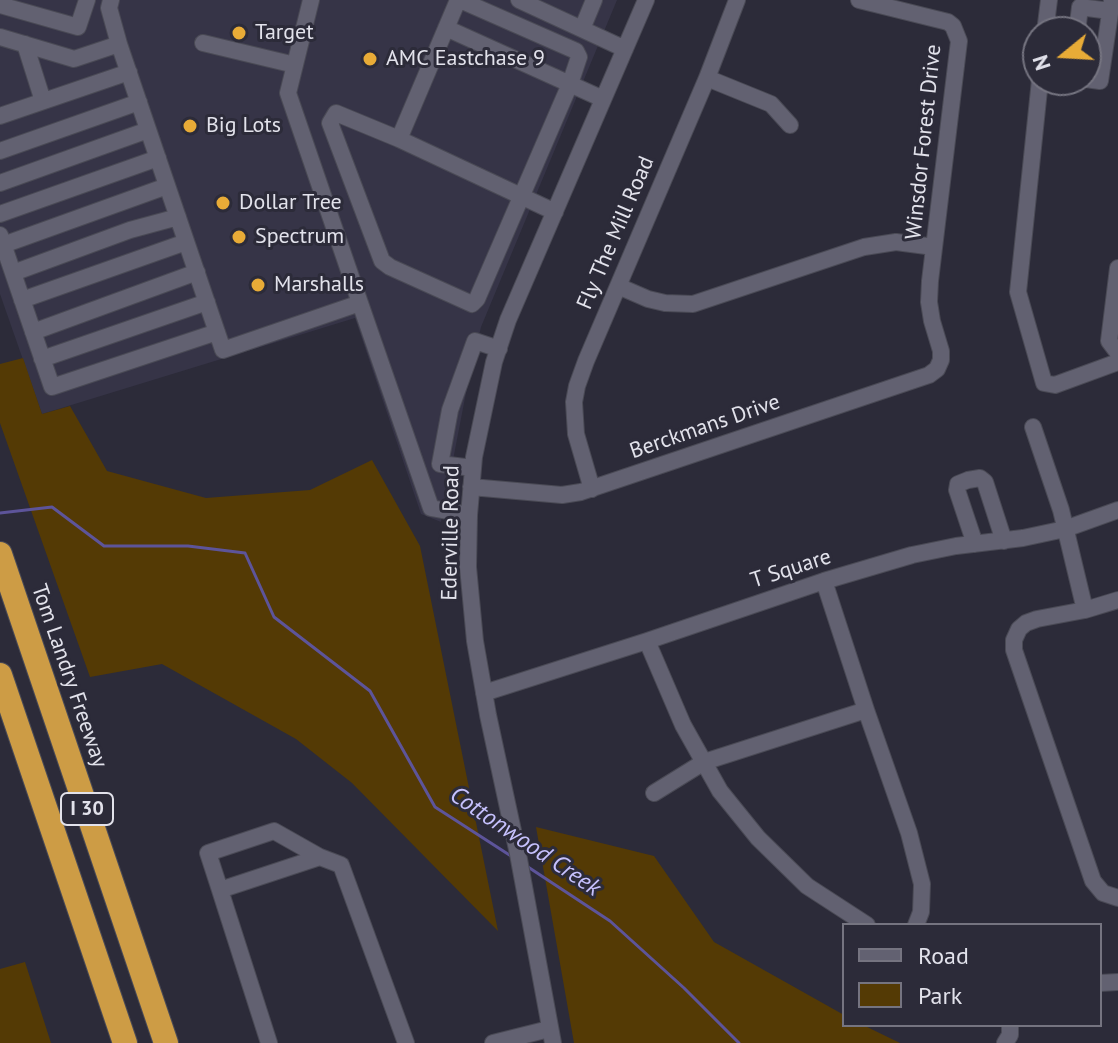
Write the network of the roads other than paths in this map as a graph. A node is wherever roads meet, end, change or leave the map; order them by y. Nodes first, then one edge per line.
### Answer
1 (87, 0) edge
2 (311, 0) edge
3 (459, 0) edge
4 (519, 0) edge
5 (594, 0) edge
6 (646, 0) edge
7 (737, 0) edge
8 (859, 0) edge
9 (108, 1) edge
10 (0, 5) edge
11 (1111, 5) edge
12 (914, 7) edge
13 (1079, 16) edge
14 (446, 28) junction
15 (582, 29) junction
16 (0, 37) edge
17 (203, 43) dead end
18 (25, 44) junction
19 (119, 44) junction
20 (625, 49) junction
21 (295, 65) junction
22 (1102, 67) edge
23 (129, 72) junction
24 (707, 78) junction
25 (570, 84) junction
26 (1038, 96) edge
27 (603, 99) junction
28 (43, 101) junction
29 (139, 102) junction
30 (0, 116) edge
31 (790, 125) dead end
32 (148, 130) junction
33 (399, 139) junction
34 (0, 151) edge
35 (158, 158) junction
36 (0, 183) edge
37 (167, 186) junction
38 (521, 196) junction
39 (555, 212) junction
40 (0, 214) edge
41 (178, 217) junction
42 (2, 240) edge
43 (186, 242) junction
44 (934, 247) junction
45 (1118, 268) edge
46 (197, 272) junction
47 (13, 273) junction
48 (618, 286) junction
49 (22, 300) junction
50 (207, 302) junction
51 (360, 303) junction
52 (33, 332) junction
53 (217, 332) junction
54 (499, 349) junction
55 (1118, 353) edge
56 (42, 359) junction
57 (941, 360) joint
58 (1118, 362) edge
59 (1033, 427) dead end
60 (473, 468) junction
61 (471, 487) junction
62 (592, 489) junction
63 (1118, 510) edge
64 (469, 515) junction
65 (1065, 529) junction
66 (1004, 541) junction
67 (975, 544) junction
68 (4, 564) edge
69 (824, 581) junction
70 (1118, 600) edge
71 (1085, 610) junction
72 (647, 641) junction
73 (0, 675) edge
74 (484, 693) junction
75 (866, 710) junction
76 (704, 762) junction
77 (654, 793) dead end
78 (320, 857) junction
79 (220, 890) junction
80 (1118, 898) edge
81 (864, 923) edge
82 (917, 923) edge
83 (551, 1036) edge
84 (125, 1043) edge
85 (166, 1043) edge
86 (269, 1043) edge
87 (406, 1043) edge
88 (493, 1043) edge

1 - 10 street
2 - 21 street
3 - 14 street
3 - 25 street
4 - 15 street
5 - 15 street
6 - 20 street, Ederville Road
7 - 24 street, Fly The Mill Road
8 - 12 street, Winsdor Forest Drive
9 - 19 street
11 - 13 street
11 - 22 street
12 - 44 street, Winsdor Forest Drive
14 - 25 street
14 - 33 street
15 - 20 street
16 - 18 street
17 - 21 street
18 - 19 street
18 - 28 street
19 - 23 street
20 - 27 street, Ederville Road
21 - 51 street
23 - 28 street
23 - 29 street
24 - 31 street
24 - 48 street, Fly The Mill Road
25 - 27 street
25 - 38 street
26 - 58 street
27 - 39 street, Ederville Road
28 - 30 street
29 - 32 street
29 - 34 street
32 - 35 street
32 - 36 street
33 - 38 street
33 - 38 street
35 - 37 street
35 - 40 street
37 - 41 street
37 - 42 street
38 - 39 street
39 - 54 street, Ederville Road
41 - 43 street
41 - 47 street
42 - 47 street
43 - 46 street
43 - 49 street
44 - 48 street
44 - 57 street, Winsdor Forest Drive
45 - 55 street
46 - 50 street
46 - 52 street
47 - 49 street
48 - 62 street, Fly The Mill Road
49 - 52 street
50 - 53 street
50 - 56 street
51 - 53 street
51 - 64 street
52 - 56 street
53 - 56 street
54 - 60 street, Ederville Road
54 - 60 street
57 - 62 street, Berckmans Drive
59 - 65 street
60 - 61 street, Ederville Road
61 - 62 street, Berckmans Drive
61 - 64 street, Ederville Road
63 - 65 street, T Square
64 - 74 street, Ederville Road
65 - 66 street, T Square
65 - 71 street
66 - 67 street, T Square
66 - 67 street
67 - 69 street, T Square
68 - 85 highway, Tom Landry Freeway / I 30
69 - 72 street, T Square
69 - 75 street
70 - 71 street
71 - 80 street
72 - 74 street, T Square
72 - 76 street
73 - 84 highway, I 30
74 - 83 street, Ederville Road
75 - 76 street
75 - 82 street
76 - 77 street
76 - 81 street
78 - 79 street
78 - 79 street
78 - 87 street
79 - 86 street
83 - 88 street

